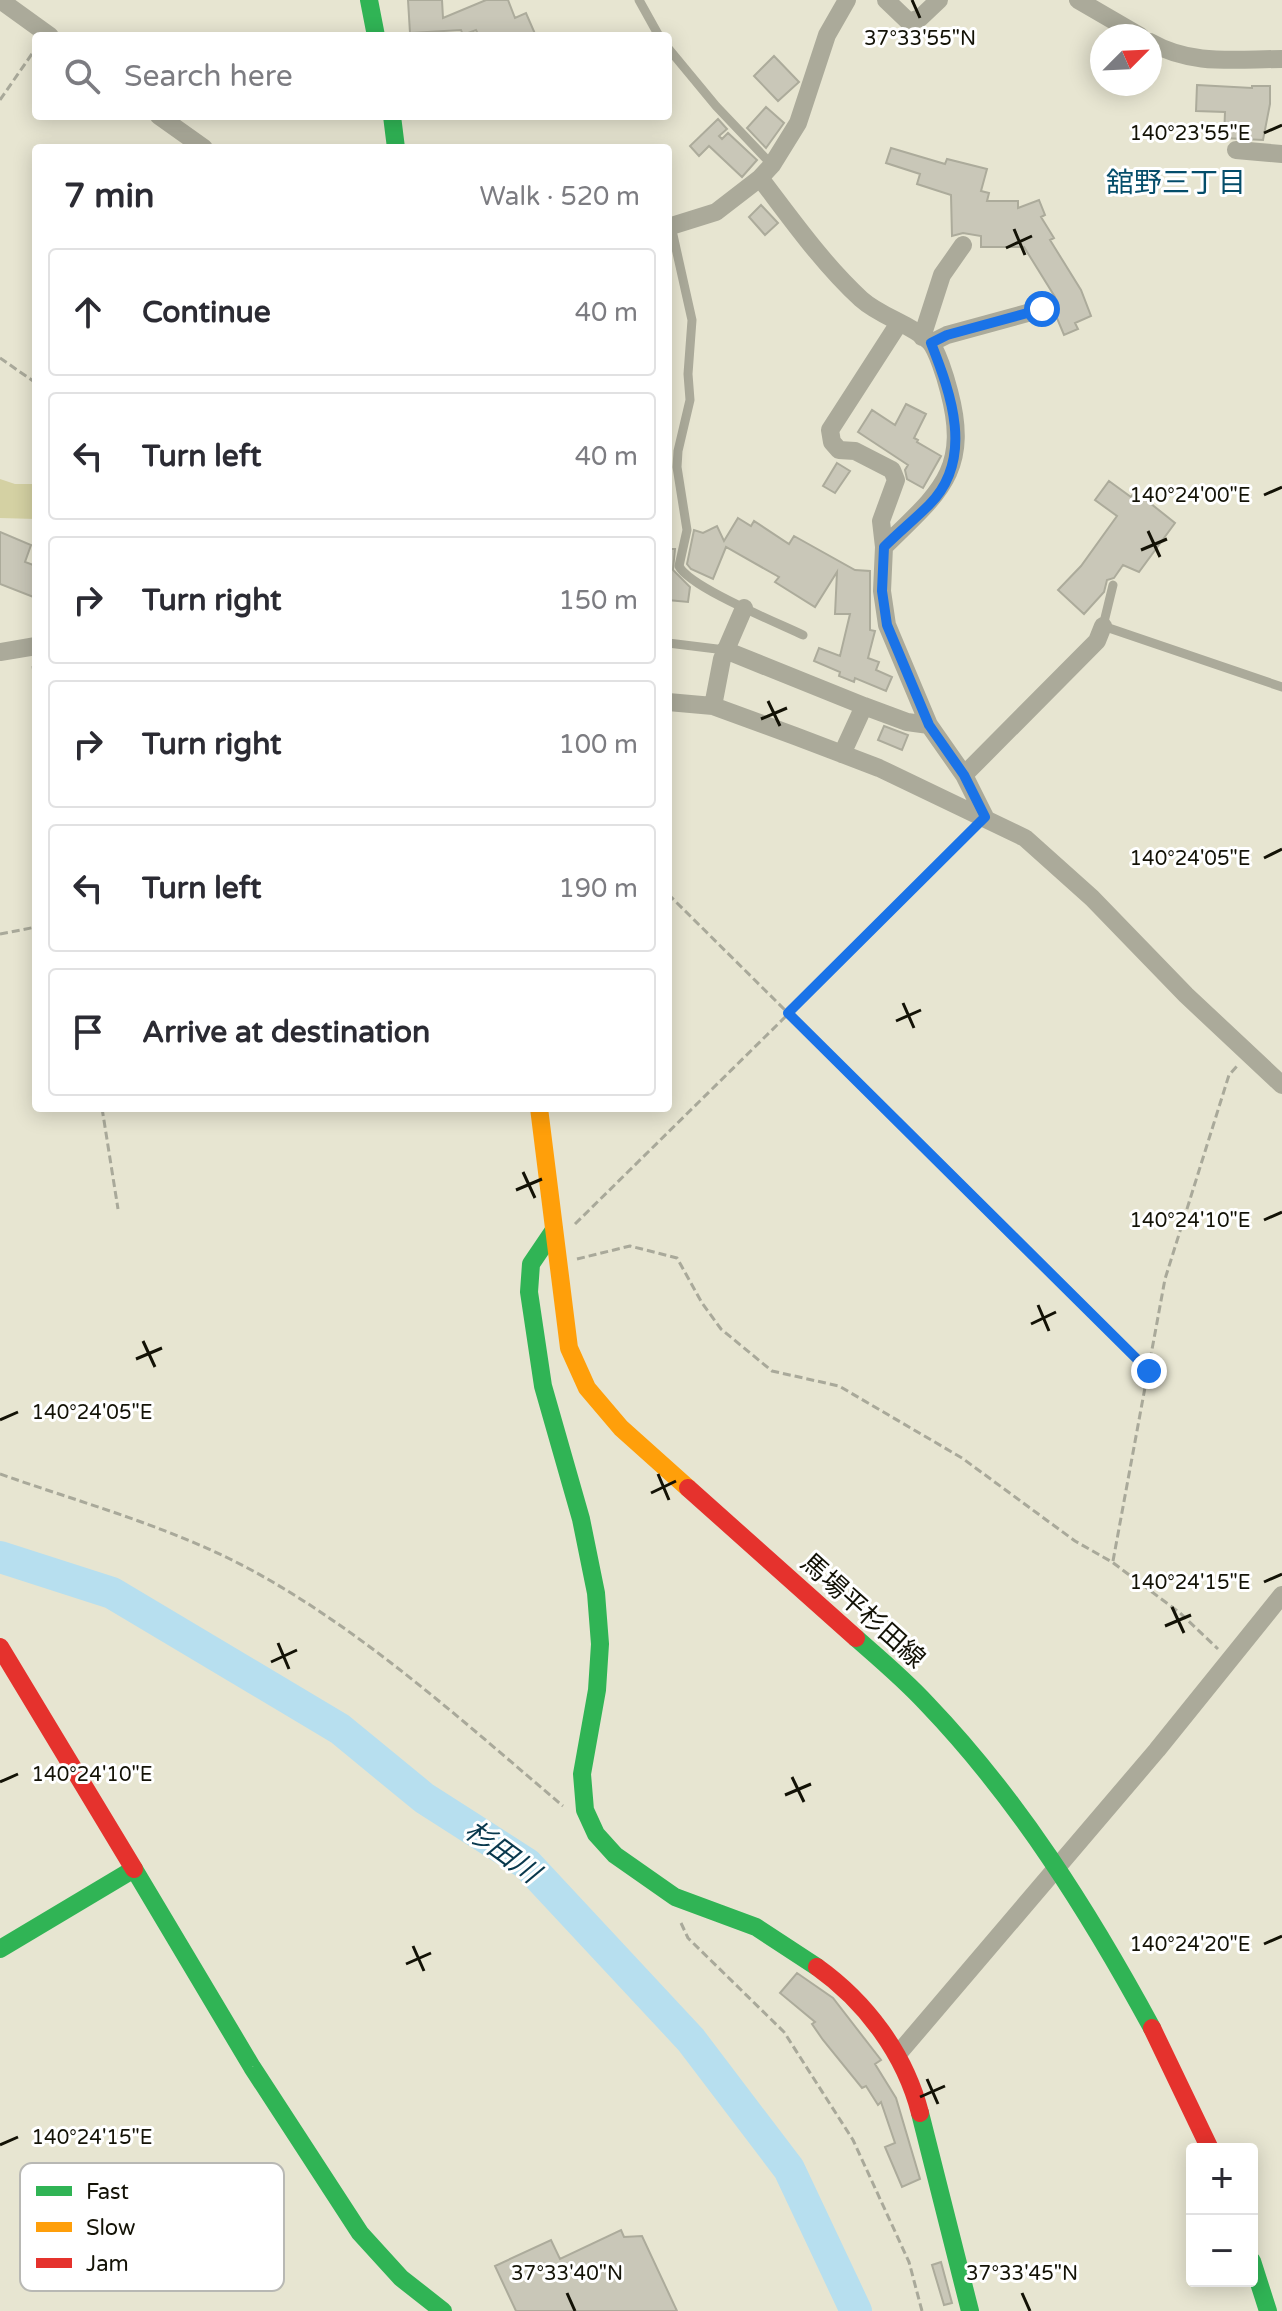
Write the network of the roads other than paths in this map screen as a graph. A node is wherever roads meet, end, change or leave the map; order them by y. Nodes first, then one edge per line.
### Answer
1 (0, 0) edge
2 (369, 0) edge
3 (639, 0) edge
4 (847, 0) edge
5 (886, 0) edge
6 (939, 0) edge
7 (1078, 0) edge
8 (1119, 24) edge
9 (44, 32) edge
10 (375, 32) edge
11 (657, 32) edge
12 (1162, 49) edge
13 (672, 53) edge
14 (1282, 59) edge
15 (165, 120) edge
16 (392, 120) edge
17 (198, 144) edge
18 (396, 144) edge
19 (1236, 150) dead end
20 (1282, 154) edge
21 (766, 172) junction
22 (672, 226) edge
23 (672, 239) edge
24 (963, 245) dead end
25 (1042, 309) dead end
26 (899, 323) junction
27 (926, 340) junction
28 (884, 547) junction
29 (1113, 585) dead end
30 (744, 608) junction
31 (1103, 626) junction
32 (803, 635) dead end
33 (672, 643) edge
34 (32, 647) edge
35 (725, 650) junction
36 (0, 652) edge
37 (1282, 687) edge
38 (672, 702) edge
39 (713, 706) junction
40 (864, 706) junction
41 (929, 725) junction
42 (842, 754) junction
43 (964, 775) junction
44 (985, 817) junction
45 (1282, 1085) edge
46 (539, 1112) edge
47 (554, 1230) junction
48 (1282, 1595) edge
49 (0, 1647) edge
50 (134, 1869) junction
51 (1057, 1869) junction
52 (0, 1949) edge
53 (898, 2054) junction
54 (1207, 2143) edge
55 (1258, 2280) edge
56 (443, 2311) edge
57 (970, 2311) edge
58 (1268, 2311) edge

1 - 9 street
2 - 10 street
3 - 11 lane
4 - 21 street
5 - 6 street
7 - 8 street
12 - 14 street
13 - 21 lane
15 - 17 street
16 - 18 street
19 - 20 street
21 - 22 street
21 - 26 street
23 - 30 lane
24 - 27 street
25 - 27 street
26 - 27 street
26 - 28 street
27 - 28 street
28 - 41 street
29 - 31 lane
30 - 32 lane
30 - 35 street
31 - 37 lane
31 - 43 street
33 - 35 lane
34 - 36 street
35 - 39 street
35 - 40 street
38 - 39 street
39 - 42 street
40 - 41 street
40 - 42 street
41 - 43 street
42 - 44 street
43 - 44 street
44 - 45 street
46 - 47 street, 馬場平杉田線
47 - 51 street, 馬場平杉田線
47 - 53 street
48 - 51 street
49 - 50 street
50 - 52 street
50 - 56 street
51 - 53 street
51 - 54 street, 馬場平杉田線
53 - 57 street
55 - 58 street

